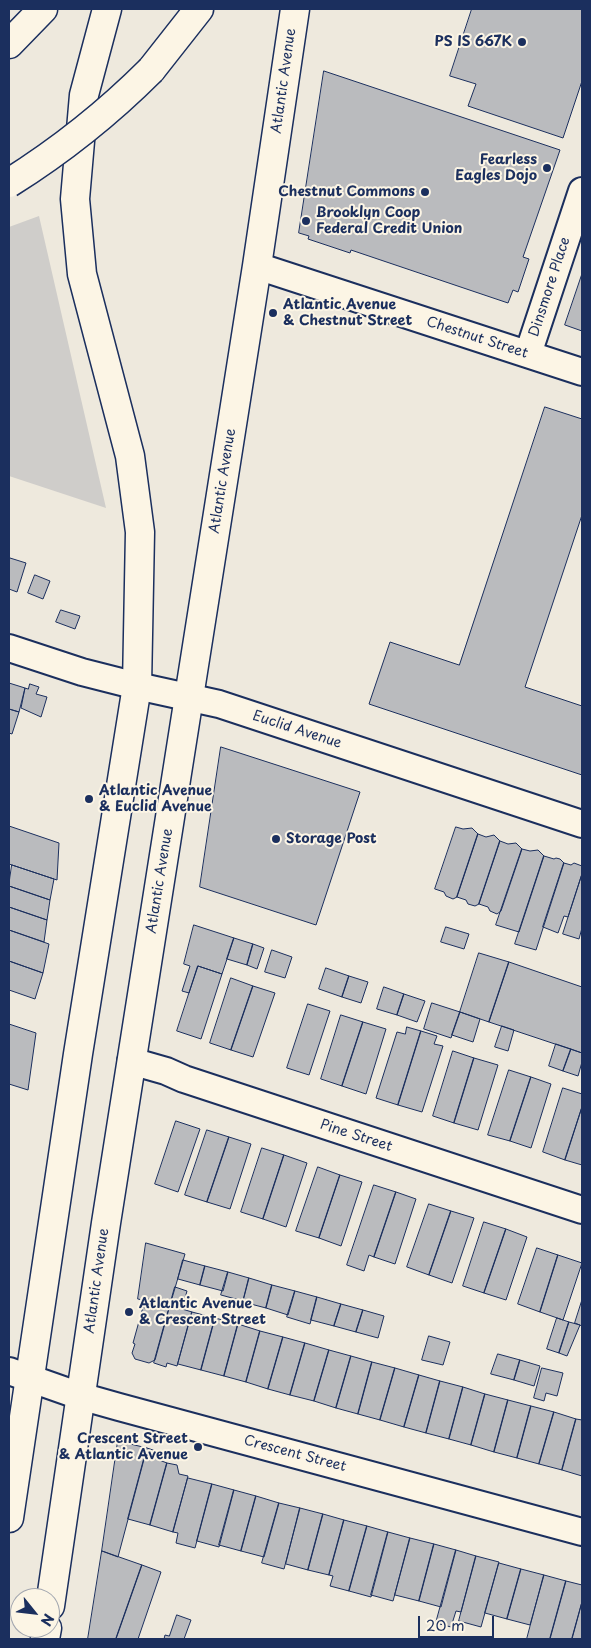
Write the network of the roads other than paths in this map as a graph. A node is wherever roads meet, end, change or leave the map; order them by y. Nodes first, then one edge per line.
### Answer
1 (43, 9) edge
2 (107, 9) edge
3 (199, 9) edge
4 (295, 9) edge
5 (9, 44) edge
6 (9, 183) edge
7 (582, 191) edge
8 (257, 266) junction
9 (528, 354) junction
10 (582, 372) edge
11 (9, 648) edge
12 (137, 686) junction
13 (188, 697) junction
14 (582, 824) edge
15 (131, 1061) junction
16 (582, 1210) edge
17 (19, 1374) edge
18 (80, 1396) junction
19 (9, 1518) edge
20 (582, 1532) edge
21 (53, 1588) edge

1 - 5 main road
2 - 12 main road
3 - 6 main road, bridge
4 - 8 main road, Atlantic Avenue
7 - 9 street, Dinsmore Place
8 - 9 street, Chestnut Street
8 - 13 main road, Atlantic Avenue
9 - 10 street, Chestnut Street
11 - 12 street, Euclid Avenue
12 - 13 street, Euclid Avenue
12 - 17 main road
13 - 14 street, Euclid Avenue
13 - 15 main road, Atlantic Avenue
15 - 16 street, Pine Street
15 - 18 main road, Atlantic Avenue
17 - 18 street, Crescent Street
17 - 19 main road
18 - 20 street, Crescent Street
18 - 21 main road, Atlantic Avenue

